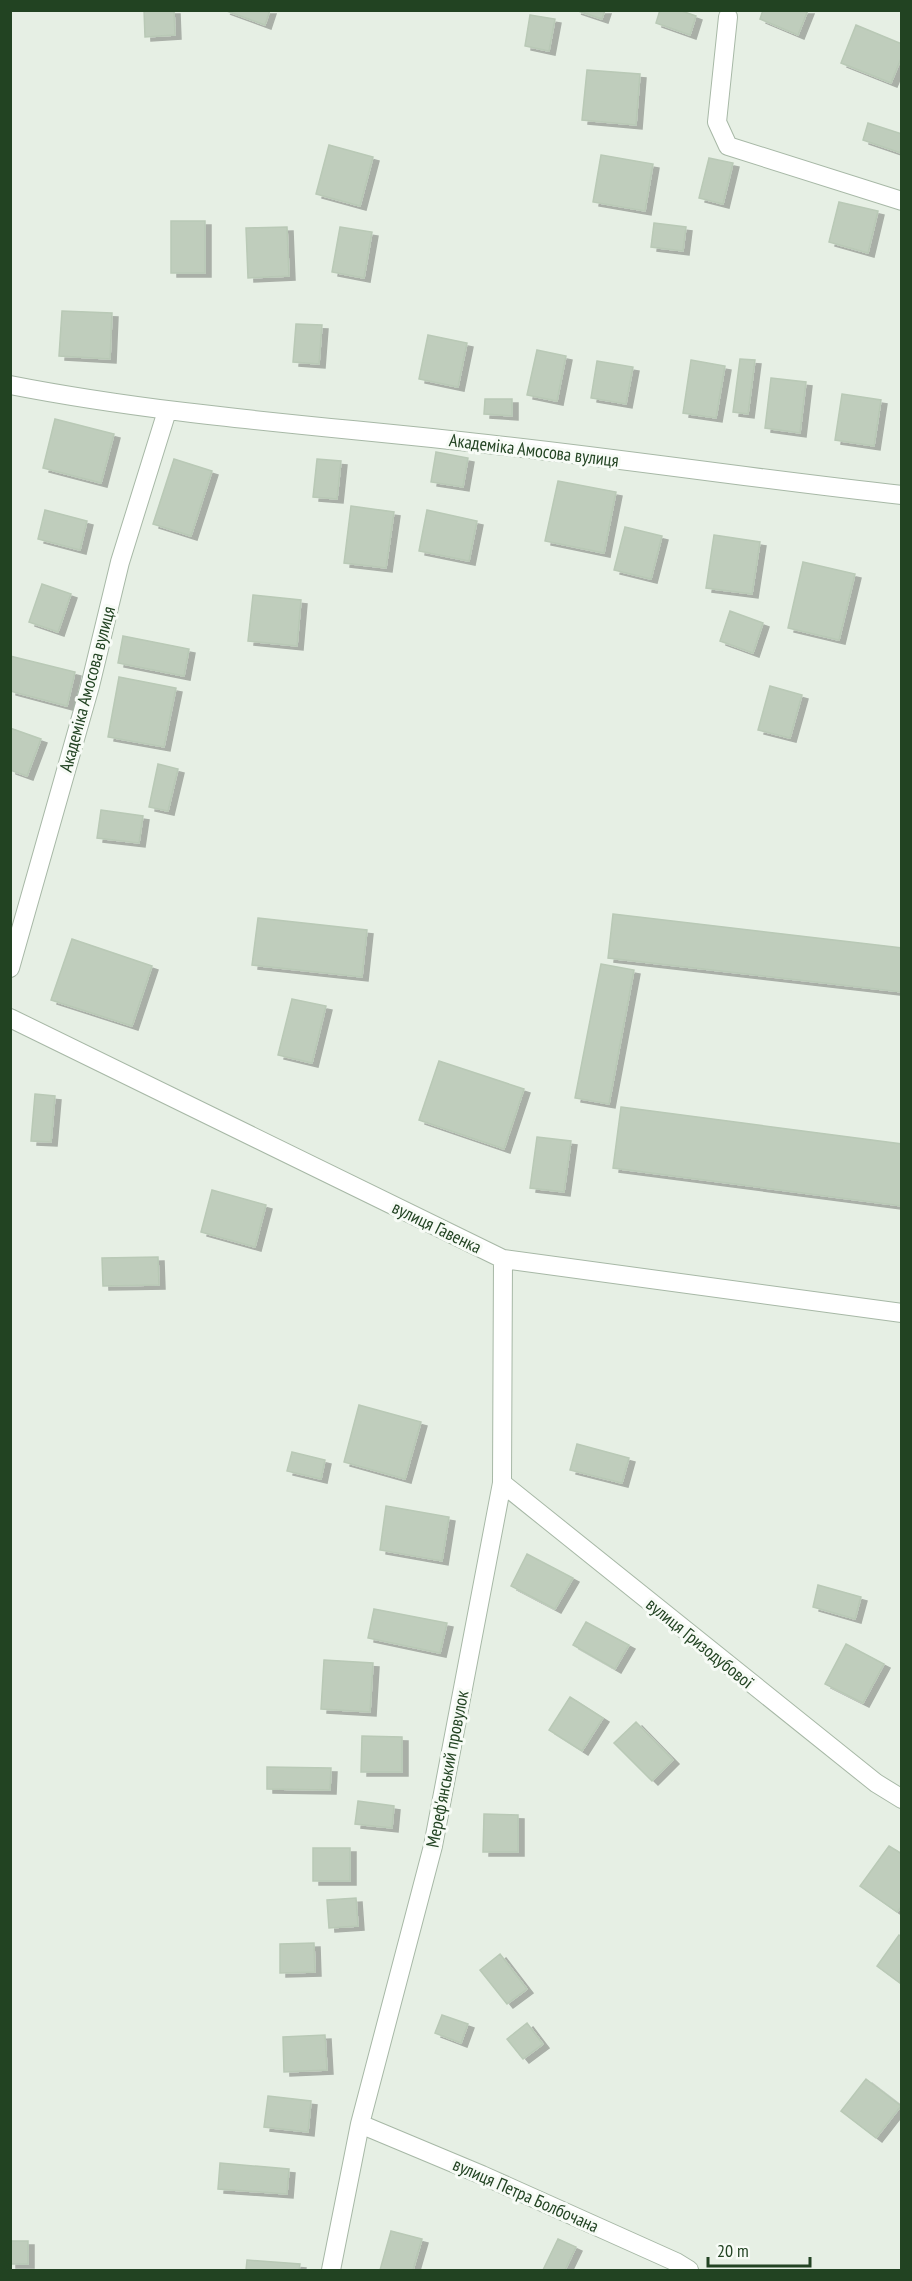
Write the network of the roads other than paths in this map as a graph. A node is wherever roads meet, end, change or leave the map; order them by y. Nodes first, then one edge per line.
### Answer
1 (728, 17) dead end
2 (902, 201) edge
3 (10, 385) edge
4 (167, 411) junction
5 (902, 495) edge
6 (10, 968) edge
7 (10, 1018) edge
8 (503, 1259) junction
9 (902, 1313) edge
10 (502, 1483) junction
11 (902, 1799) edge
12 (360, 2124) junction
13 (331, 2271) edge
14 (689, 2271) edge

1 - 2 street
3 - 4 street, Академіка Амосова вулиця
4 - 5 street, Академіка Амосова вулиця
4 - 6 street, Академіка Амосова вулиця
7 - 8 street, вулиця Гавенка
8 - 9 street, вулиця Гавенка
8 - 10 street, Мереф'янський провулок
10 - 11 street, вулиця Гризодубової
10 - 12 street, Мереф'янський провулок
12 - 13 street, Мереф'янський провулок
12 - 14 street, вулиця Петра Болбочана

